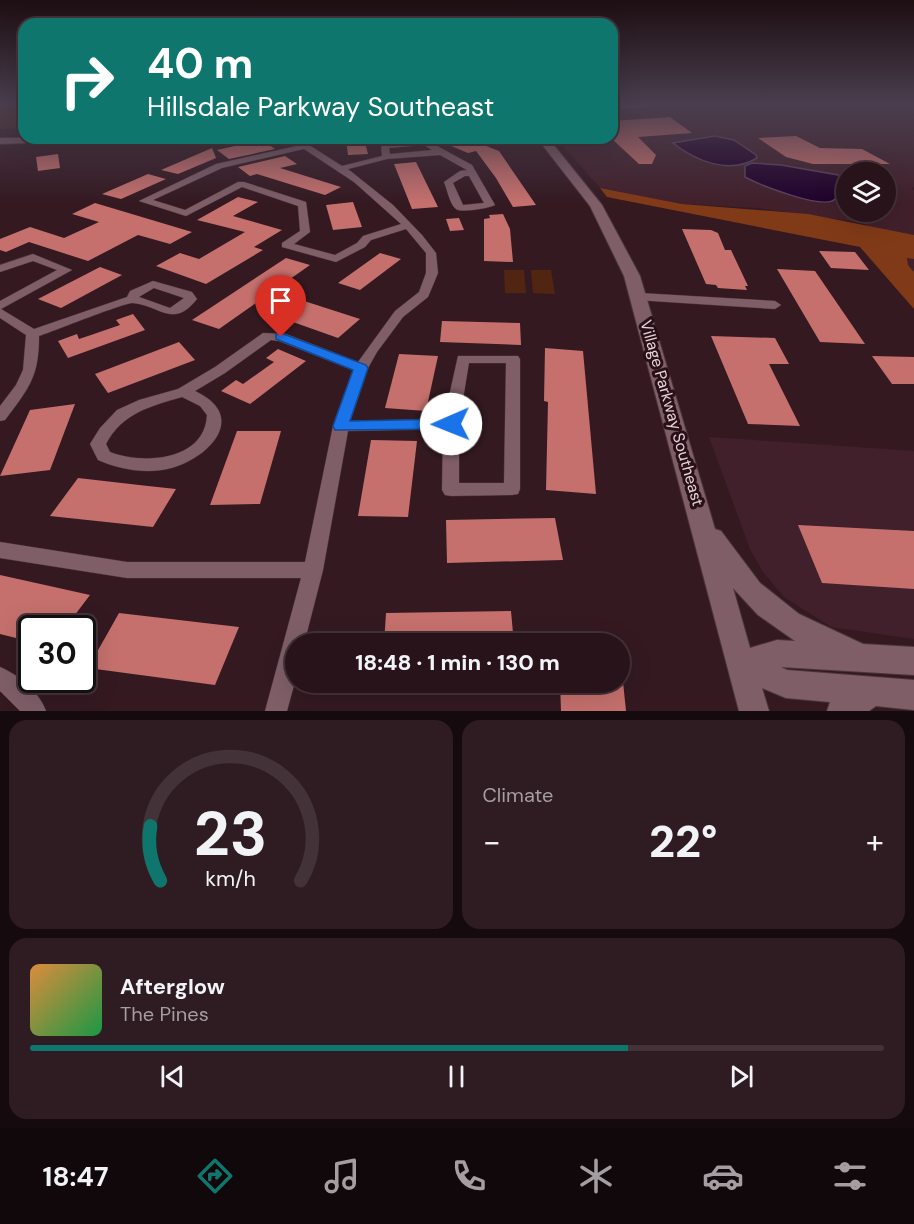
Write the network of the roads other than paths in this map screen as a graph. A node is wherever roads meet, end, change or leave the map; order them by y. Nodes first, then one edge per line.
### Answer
1 (18, 140) edge
2 (0, 141) edge
3 (297, 144) edge
4 (307, 144) edge
5 (547, 144) edge
6 (343, 168) junction
7 (472, 172) junction
8 (407, 225) junction
9 (0, 269) edge
10 (132, 299) dead end
11 (641, 301) junction
12 (775, 305) dead end
13 (0, 306) edge
14 (0, 313) edge
15 (33, 334) junction
16 (361, 368) junction
17 (183, 392) junction
18 (0, 416) edge
19 (451, 424) junction
20 (341, 426) junction
21 (705, 527) junction
22 (0, 550) edge
23 (314, 570) junction
24 (864, 659) junction
25 (914, 661) edge
26 (742, 664) junction
27 (0, 678) edge
28 (872, 692) junction
29 (914, 695) edge
30 (35, 711) edge
31 (276, 711) edge
32 (754, 711) edge
33 (842, 711) edge

1 - 2 street
3 - 8 street
4 - 6 street
5 - 11 street, Village Parkway Southeast
6 - 7 street
6 - 8 street
7 - 7 street
8 - 16 street
9 - 13 street
10 - 15 street
11 - 12 street
11 - 21 street, Village Parkway Southeast
14 - 15 street
15 - 18 street
16 - 17 street
16 - 20 street
17 - 17 street
19 - 19 street
19 - 20 street
20 - 23 street
21 - 24 street
21 - 26 street, Village Parkway Southeast
22 - 23 street
23 - 31 street
24 - 25 street
24 - 26 street
26 - 28 street
26 - 32 street, Village Parkway Southeast
27 - 30 street
28 - 29 street
28 - 33 street

